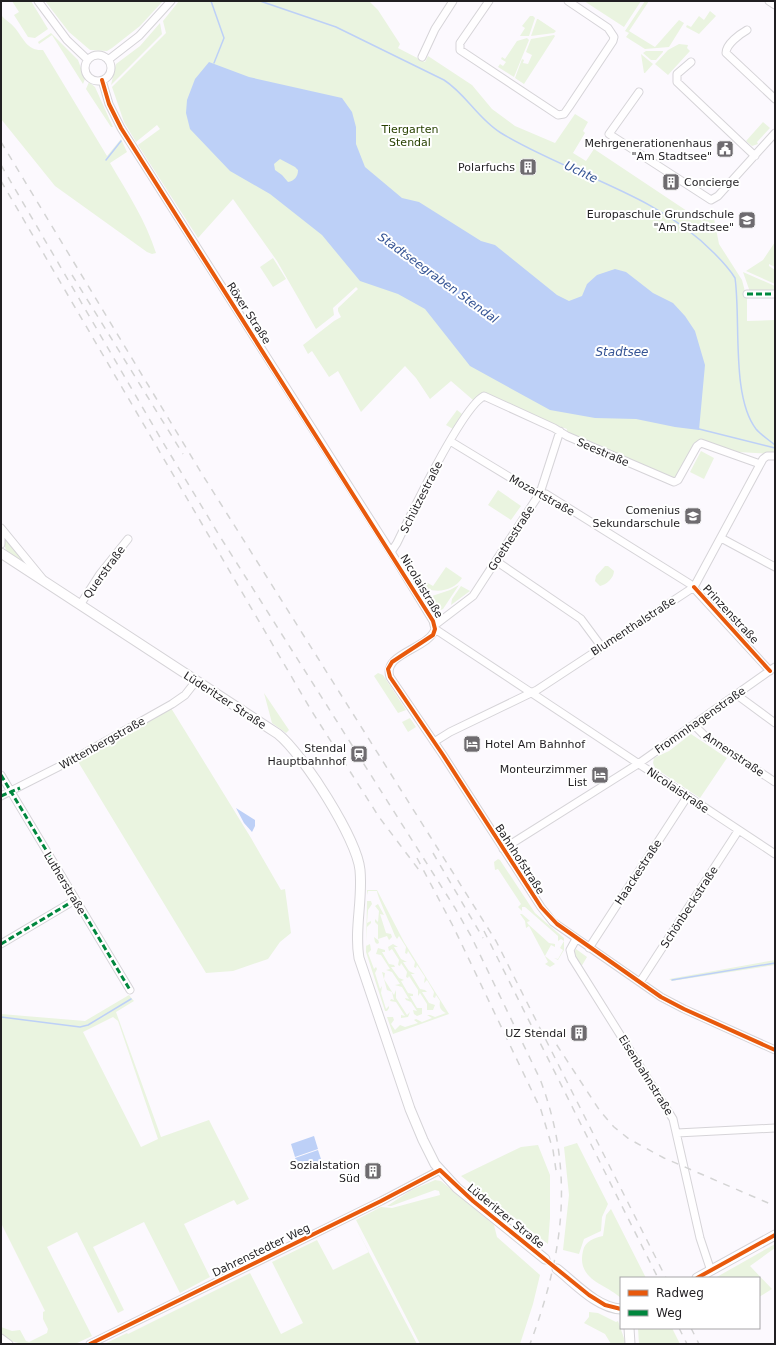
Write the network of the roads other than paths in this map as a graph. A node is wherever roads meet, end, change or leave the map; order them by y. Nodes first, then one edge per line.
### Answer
1 (38, 1) edge
2 (171, 1) edge
3 (453, 1) edge
4 (489, 1) edge
5 (568, 1) edge
6 (769, 1) edge
7 (775, 5) edge
8 (747, 30) dead end
9 (422, 56) dead end
10 (88, 60) junction
11 (108, 60) junction
12 (691, 62) dead end
13 (102, 80) junction
14 (638, 92) dead end
15 (775, 99) edge
16 (775, 133) edge
17 (755, 156) junction
18 (747, 294) dead end
19 (775, 294) edge
20 (560, 431) junction
21 (450, 441) junction
22 (775, 456) edge
23 (760, 464) junction
24 (540, 493) junction
25 (1, 528) edge
26 (1, 533) edge
27 (721, 538) junction
28 (128, 539) dead end
29 (1, 544) edge
30 (1, 552) edge
31 (391, 552) junction
32 (496, 561) junction
33 (775, 566) edge
34 (46, 583) junction
35 (694, 587) junction
36 (80, 605) junction
37 (435, 627) junction
38 (601, 646) junction
39 (388, 669) joint
40 (772, 669) edge
41 (196, 681) junction
42 (532, 693) junction
43 (737, 695) junction
44 (775, 723) edge
45 (694, 725) junction
46 (434, 742) junction
47 (638, 764) junction
48 (1, 775) edge
49 (775, 782) edge
50 (11, 792) junction
51 (1, 796) edge
52 (687, 797) junction
53 (738, 831) junction
54 (503, 849) junction
55 (775, 854) edge
56 (75, 900) junction
57 (576, 939) junction
58 (1, 944) edge
59 (589, 948) junction
60 (640, 982) junction
61 (130, 990) dead end
62 (775, 1050) edge
63 (775, 1128) edge
64 (677, 1133) junction
65 (440, 1170) junction
66 (775, 1235) edge
67 (545, 1259) dead end
68 (557, 1269) dead end
69 (711, 1271) junction
70 (699, 1277) edge
71 (620, 1309) edge
72 (629, 1329) edge
73 (1, 1338) edge
74 (9, 1344) edge
75 (90, 1344) edge
76 (630, 1344) edge

1 - 10 street
2 - 11 street
3 - 9 street
4 - 5 street
6 - 7 street
8 - 15 street
10 - 11 street
10 - 13 street
11 - 13 street
12 - 17 street
13 - 31 street, Röxer Straße
14 - 17 street
16 - 17 street
18 - 19 street
20 - 21 street, Seestraße
20 - 23 street, Seestraße
20 - 24 street, Goethestraße
21 - 24 street, Mozartstraße
21 - 31 street, Schützestraße
22 - 23 street
23 - 27 street, Blumenthalstraße
24 - 32 street, Goethestraße
24 - 35 street, Mozartstraße
25 - 34 street
26 - 29 street
27 - 33 street
27 - 35 street, Blumenthalstraße
28 - 36 street, Querstraße
30 - 34 main road, Lüderitzer Straße
31 - 37 street, Nicolaistraße
32 - 37 street, Goethestraße
32 - 38 street
34 - 36 main road, Lüderitzer Straße
35 - 38 street, Blumenthalstraße
35 - 40 street, Prinzenstraße
36 - 41 main road, Lüderitzer Straße
37 - 39 street, Goethestraße
37 - 42 street, Nicolaistraße
38 - 42 street, Blumenthalstraße
39 - 46 street, Bahnhofstraße
40 - 43 street, Frommhagenstraße
41 - 50 street, Wittenbergstraße
41 - 65 main road, Lüderitzer Straße
42 - 46 street, Blumenthalstraße
42 - 47 street, Nicolaistraße
43 - 44 street
43 - 45 street, Frommhagenstraße
45 - 47 street, Frommhagenstraße
45 - 49 street, Annenstraße
46 - 54 street, Bahnhofstraße
47 - 52 street, Nicolaistraße
47 - 54 street, Frommhagenstraße
48 - 50 street, Lutherstraße
50 - 51 street, Wittenbergstraße
50 - 56 street, Lutherstraße
52 - 53 street, Nicolaistraße
52 - 59 street, Haackestraße
53 - 55 street, Nicolaistraße
53 - 60 street, Schönbeckstraße
54 - 57 street, Bahnhofstraße
56 - 58 street
56 - 61 street, Lutherstraße
57 - 59 street, Bahnhofstraße
57 - 64 street, Eisenbahnstraße
59 - 60 street, Bahnhofstraße
60 - 62 street, Bahnhofstraße
63 - 64 street
64 - 69 street, Eisenbahnstraße
65 - 67 main road, Lüderitzer Straße
65 - 75 street, Dahrenstedter Weg
66 - 69 main road
68 - 71 main road
69 - 70 main road
72 - 76 main road
73 - 74 street

